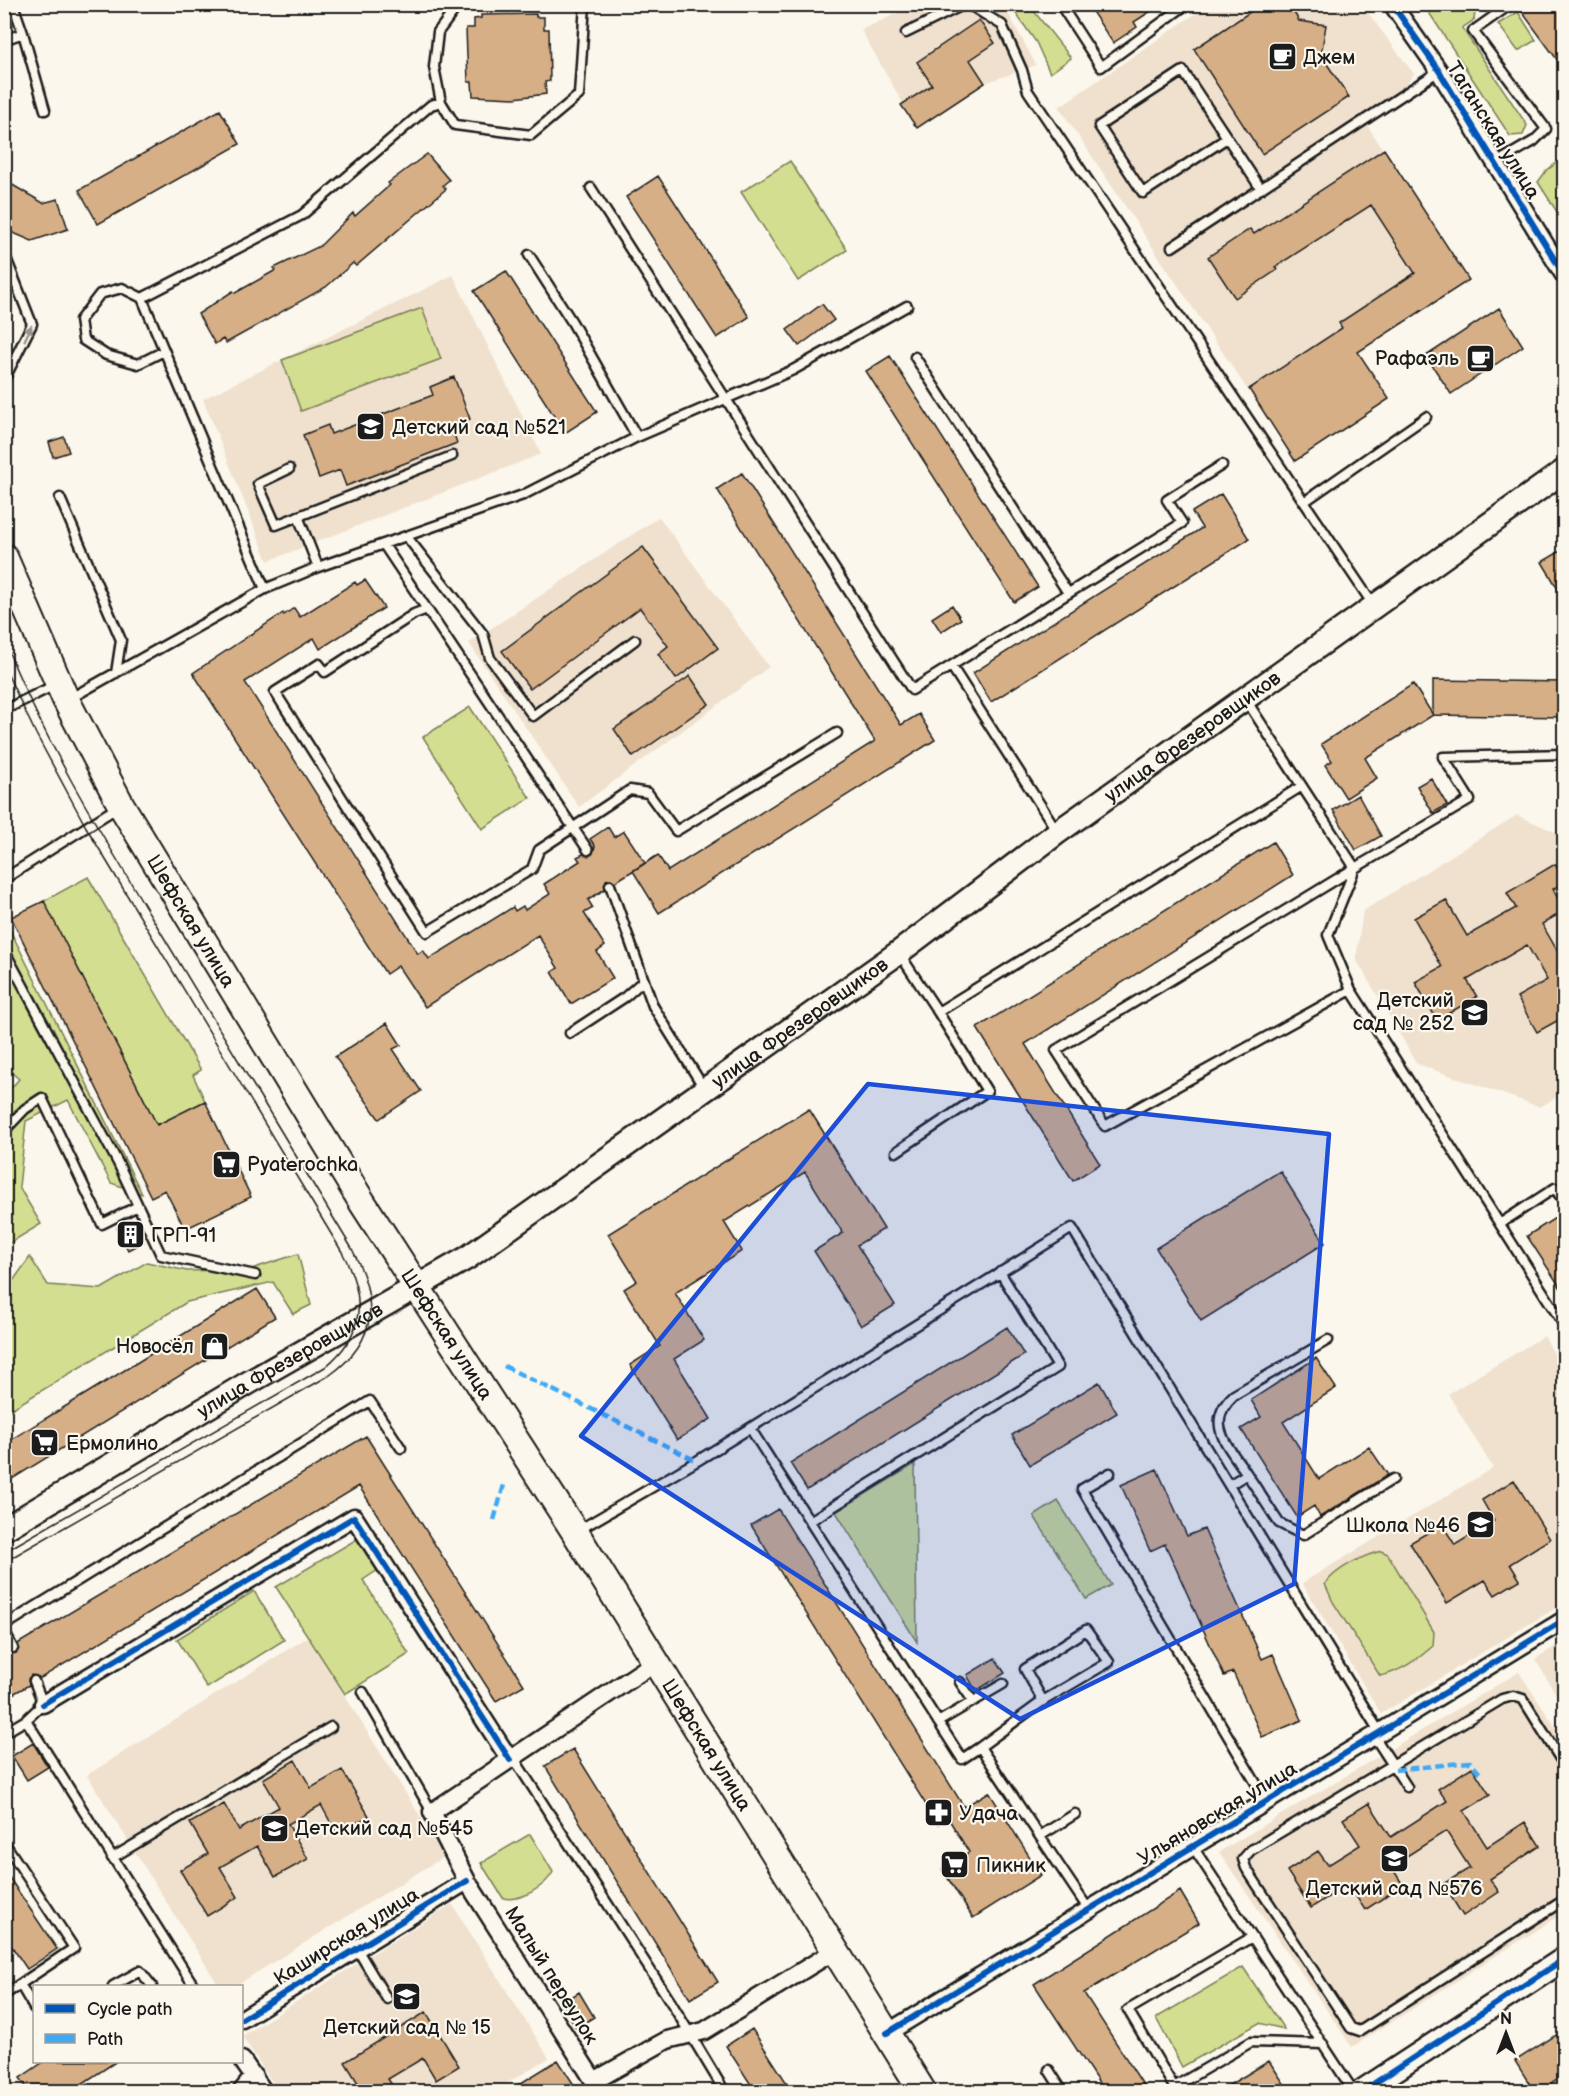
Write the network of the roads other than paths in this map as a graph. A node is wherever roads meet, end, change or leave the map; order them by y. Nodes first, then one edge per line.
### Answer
1 (13, 4) edge
2 (459, 4) edge
3 (585, 4) edge
4 (967, 4) edge
5 (1060, 4) edge
6 (1187, 4) edge
7 (1511, 4) edge
8 (1395, 6) edge
9 (23, 33) junction
10 (906, 33) dead end
11 (4, 40) edge
12 (1439, 71) junction
13 (441, 102) junction
14 (45, 110) dead end
15 (1227, 138) junction
16 (1496, 164) junction
17 (591, 188) dead end
18 (1261, 189) junction
19 (1172, 247) dead end
20 (4, 253) edge
21 (530, 255) dead end
22 (1564, 275) edge
23 (142, 298) junction
24 (907, 306) dead end
25 (164, 351) junction
26 (915, 357) dead end
27 (4, 380) edge
28 (726, 399) junction
29 (1426, 417) dead end
30 (637, 437) junction
31 (452, 456) dead end
32 (1222, 465) dead end
33 (289, 470) dead end
34 (1564, 471) edge
35 (60, 498) dead end
36 (1304, 502) junction
37 (298, 516) junction
38 (407, 537) junction
39 (384, 545) junction
40 (4, 557) edge
41 (318, 567) junction
42 (265, 589) junction
43 (1068, 593) junction
44 (1374, 606) junction
45 (427, 609) junction
46 (635, 640) dead end
47 (952, 667) junction
48 (116, 673) junction
49 (62, 692) junction
50 (1246, 699) junction
51 (4, 710) edge
52 (837, 733) dead end
53 (1564, 754) edge
54 (1302, 786) junction
55 (121, 805) junction
56 (573, 827) junction
57 (1058, 832) junction
58 (588, 850) dead end
59 (1355, 868) junction
60 (4, 879) edge
61 (610, 885) dead end
62 (4, 950) edge
63 (898, 953) junction
64 (644, 980) junction
65 (1351, 990) junction
66 (938, 1012) junction
67 (570, 1033) dead end
68 (706, 1090) junction
69 (4, 1131) edge
70 (896, 1152) dead end
71 (1564, 1202) edge
72 (138, 1206) junction
73 (1501, 1223) junction
74 (1000, 1272) junction
75 (255, 1275) dead end
76 (416, 1287) junction
77 (1564, 1325) edge
78 (1328, 1340) dead end
79 (750, 1428) junction
80 (401, 1448) dead end
81 (1110, 1473) dead end
82 (1247, 1474) junction
83 (1394, 1479) dead end
84 (1229, 1485) junction
85 (810, 1521) junction
86 (4, 1529) edge
87 (575, 1532) junction
88 (1564, 1620) edge
89 (4, 1626) edge
90 (4, 1631) edge
91 (13, 1648) dead end
92 (657, 1661) junction
93 (34, 1681) dead end
94 (960, 1682) dead end
95 (1003, 1684) dead end
96 (363, 1692) dead end
97 (973, 1701) junction
98 (1044, 1701) junction
99 (43, 1704) junction
100 (26, 1720) junction
101 (938, 1722) junction
102 (331, 1726) dead end
103 (4, 1733) edge
104 (1377, 1735) junction
105 (980, 1747) junction
106 (512, 1758) junction
107 (1391, 1764) junction
108 (1564, 1766) edge
109 (1407, 1787) dead end
110 (1267, 1802) junction
111 (432, 1812) junction
112 (1075, 1814) dead end
113 (1040, 1836) junction
114 (4, 1842) edge
115 (1193, 1847) junction
116 (112, 1858) junction
117 (467, 1881) junction
118 (1564, 1900) edge
119 (1089, 1910) junction
120 (1252, 1937) junction
121 (357, 1949) junction
122 (836, 1950) junction
123 (1564, 1959) edge
124 (20, 1984) junction
125 (115, 1985) edge
126 (151, 1985) edge
127 (193, 1985) edge
128 (4, 1995) edge
129 (387, 1999) dead end
130 (33, 2006) edge
131 (243, 2018) edge
132 (886, 2033) junction
133 (690, 2034) junction
134 (1323, 2044) junction
135 (243, 2061) edge
136 (1049, 2070) dead end
137 (254, 2076) junction
138 (598, 2086) edge
139 (1367, 2089) edge
140 (241, 2091) edge
141 (264, 2091) edge
142 (725, 2091) edge
143 (923, 2091) edge
144 (1063, 2091) edge

1 - 9 lane
2 - 13 lane
3 - 13 lane
4 - 10 lane
4 - 36 lane
5 - 6 lane
7 - 16 lane
8 - 12 street, Таганская улица
9 - 11 lane
9 - 14 lane
12 - 16 street, Таганская улица
12 - 18 lane
13 - 23 lane
15 - 15 lane
15 - 18 lane
16 - 22 street, Таганская улица
17 - 28 lane
18 - 19 lane
27 -> 20 lane
21 - 30 lane
23 - 25 lane
23 - 25 lane
24 - 28 lane
25 - 42 lane
26 - 43 lane
28 - 30 lane
28 - 47 lane
29 - 36 lane
30 - 38 lane
31 - 37 lane
32 - 43 lane
33 - 37 lane
34 - 44 main road, улица Фрезеровщиков
35 - 48 lane
36 - 44 lane
37 - 41 lane
38 - 39 lane
38 - 46 lane
39 - 41 lane
39 - 45 lane
40 - 49 main road, Шефская улица
41 - 42 lane
42 - 48 lane
43 - 47 lane
44 - 50 main road, улица Фрезеровщиков
45 - 56 lane
45 - 56 lane
47 - 57 lane
48 - 49 lane
49 - 51 lane
49 - 55 main road, Шефская улица
50 - 54 lane
50 - 57 main road, улица Фрезеровщиков
52 - 56 lane
53 - 59 lane
54 - 59 lane
54 - 66 lane
55 - 60 lane
55 - 76 main road, Шефская улица
56 - 58 lane
57 - 63 main road, улица Фрезеровщиков
59 - 65 lane
59 - 65 lane
61 - 64 lane
62 - 72 lane
63 - 66 lane
63 - 68 main road, улица Фрезеровщиков
64 - 67 lane
64 - 68 lane
65 - 73 lane
66 - 70 lane
68 - 76 main road, улица Фрезеровщиков
69 - 72 lane
71 - 73 lane
72 - 75 lane
73 - 77 lane
74 - 79 lane
74 - 84 lane
74 - 85 lane
76 - 86 main road, улица Фрезеровщиков
76 - 87 main road, Шефская улица
78 - 82 lane
79 - 85 lane
79 - 87 lane
80 - 89 lane
81 - 110 lane
82 - 83 lane
82 - 84 lane
84 - 104 lane
85 - 101 lane
87 - 92 main road, Шефская улица
88 - 104 street, Ульяновская улица
90 - 91 lane
92 - 106 street
92 - 122 main road, Шефская улица
93 - 99 lane
94 - 97 lane
95 - 97 lane
96 - 111 lane
97 - 101 lane
98 - 98 lane
98 - 105 lane
99 - 100 lane
99 - 106 street
100 - 103 lane
100 - 116 lane
101 - 105 lane
102 - 116 lane
104 - 107 lane
104 - 110 street, Ульяновская улица
105 - 113 lane
106 - 111 street
106 - 133 lane
107 - 108 lane
107 - 109 lane
107 - 118 lane
110 - 115 street, Ульяновская улица
111 - 117 street, Малый переулок
112 - 113 lane
113 - 119 lane
114 - 124 lane
115 - 119 street, Ульяновская улица
115 - 120 lane
116 - 127 lane
117 - 121 street, Каширская улица
117 - 138 street, Малый переулок
119 - 132 street, Ульяновская улица
120 - 134 lane
120 - 134 lane
121 - 129 lane
121 - 131 street, Каширская улица
122 - 132 main road, Шефская улица
122 - 133 street
123 - 139 main road
124 - 128 lane
124 - 130 lane
125 - 126 lane
132 - 143 main road, Шефская улица
133 - 138 street
133 - 142 lane
134 - 139 lane
135 - 137 street
136 - 144 lane
137 - 140 street
137 - 141 street

